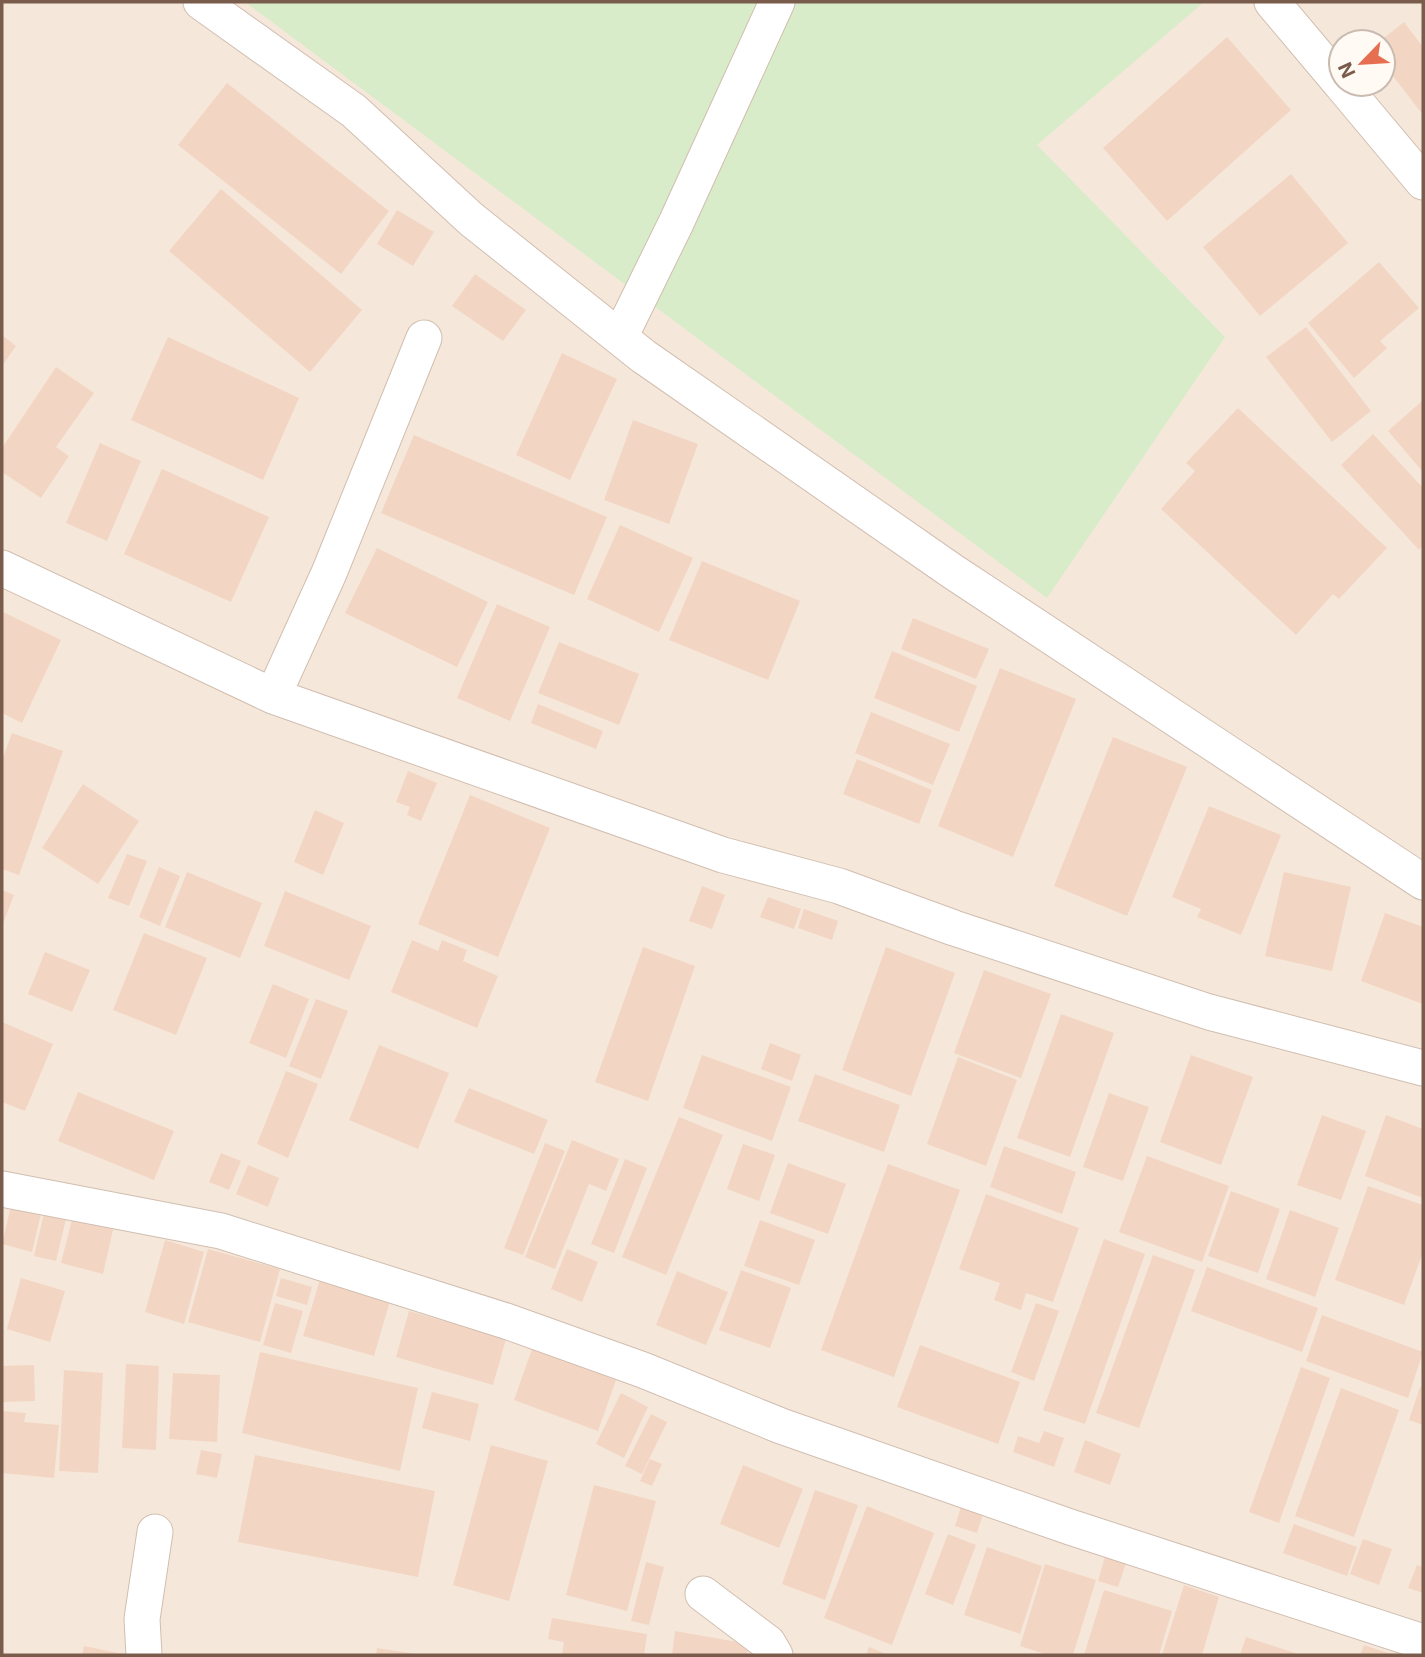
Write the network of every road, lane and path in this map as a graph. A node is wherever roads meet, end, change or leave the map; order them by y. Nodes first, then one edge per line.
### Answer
1 (201, 2) edge
2 (777, 2) edge
3 (1272, 2) edge
4 (1327, 67) edge
5 (1353, 98) edge
6 (1423, 182) edge
7 (620, 337) junction
8 (424, 338) dead end
9 (2, 568) edge
10 (273, 696) junction
11 (1423, 882) edge
12 (1423, 1068) edge
13 (2, 1189) edge
14 (155, 1532) dead end
15 (703, 1594) dead end
16 (1423, 1642) edge
17 (144, 1655) edge
18 (775, 1655) edge

1 - 7 street
2 - 7 street
3 - 4 street
5 - 6 street
7 - 11 street
8 - 10 street
9 - 10 street
10 - 12 street
13 - 16 street
14 - 17 street
15 - 18 street

